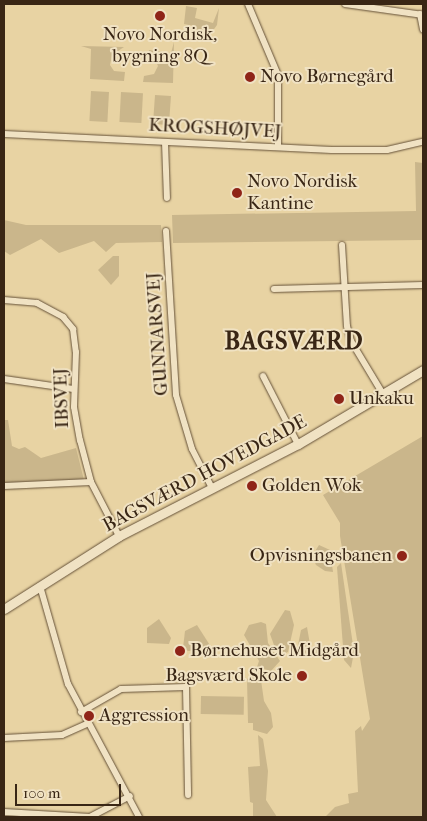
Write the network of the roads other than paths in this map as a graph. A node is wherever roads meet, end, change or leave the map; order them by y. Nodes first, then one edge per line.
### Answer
1 (248, 4) edge
2 (345, 4) edge
3 (422, 15) edge
4 (423, 30) edge
5 (4, 134) edge
6 (165, 142) junction
7 (423, 142) edge
8 (278, 147) junction
9 (167, 198) dead end
10 (166, 231) dead end
11 (342, 245) dead end
12 (423, 285) edge
13 (343, 287) junction
14 (274, 288) dead end
15 (4, 300) edge
16 (423, 370) edge
17 (263, 376) dead end
18 (4, 379) edge
19 (73, 389) junction
20 (383, 394) junction
21 (298, 444) junction
22 (91, 482) junction
23 (4, 486) edge
24 (212, 488) junction
25 (119, 536) junction
26 (40, 586) junction
27 (4, 609) edge
28 (81, 712) junction
29 (87, 724) junction
30 (4, 738) edge
31 (188, 795) dead end
32 (130, 796) junction
33 (4, 812) edge
34 (139, 817) edge

1 - 8 street
2 - 3 street
3 - 4 street
5 - 6 street, KROGSHØJVEJ
6 - 8 street, KROGSHØJVEJ
6 - 9 street
7 - 8 street, KROGSHØJVEJ
10 - 24 street, GUNNARSVEJ
11 - 13 street
12 - 13 street
13 - 14 street
13 - 20 street
15 - 19 street, IBSVEJ
16 - 20 street, BAGSVÆRD HOVEDGADE
17 - 21 street
18 - 19 street
19 - 22 street, IBSVEJ
20 - 21 street, BAGSVÆRD HOVEDGADE
21 - 24 street, BAGSVÆRD HOVEDGADE
22 - 23 street
22 - 25 street, IBSVEJ
24 - 25 street, BAGSVÆRD HOVEDGADE
25 - 26 street, BAGSVÆRD HOVEDGADE
26 - 27 street, BAGSVÆRD HOVEDGADE
26 - 28 street
28 - 29 street
28 - 31 street
29 - 30 street
29 - 32 street
32 - 33 street
32 - 34 street

